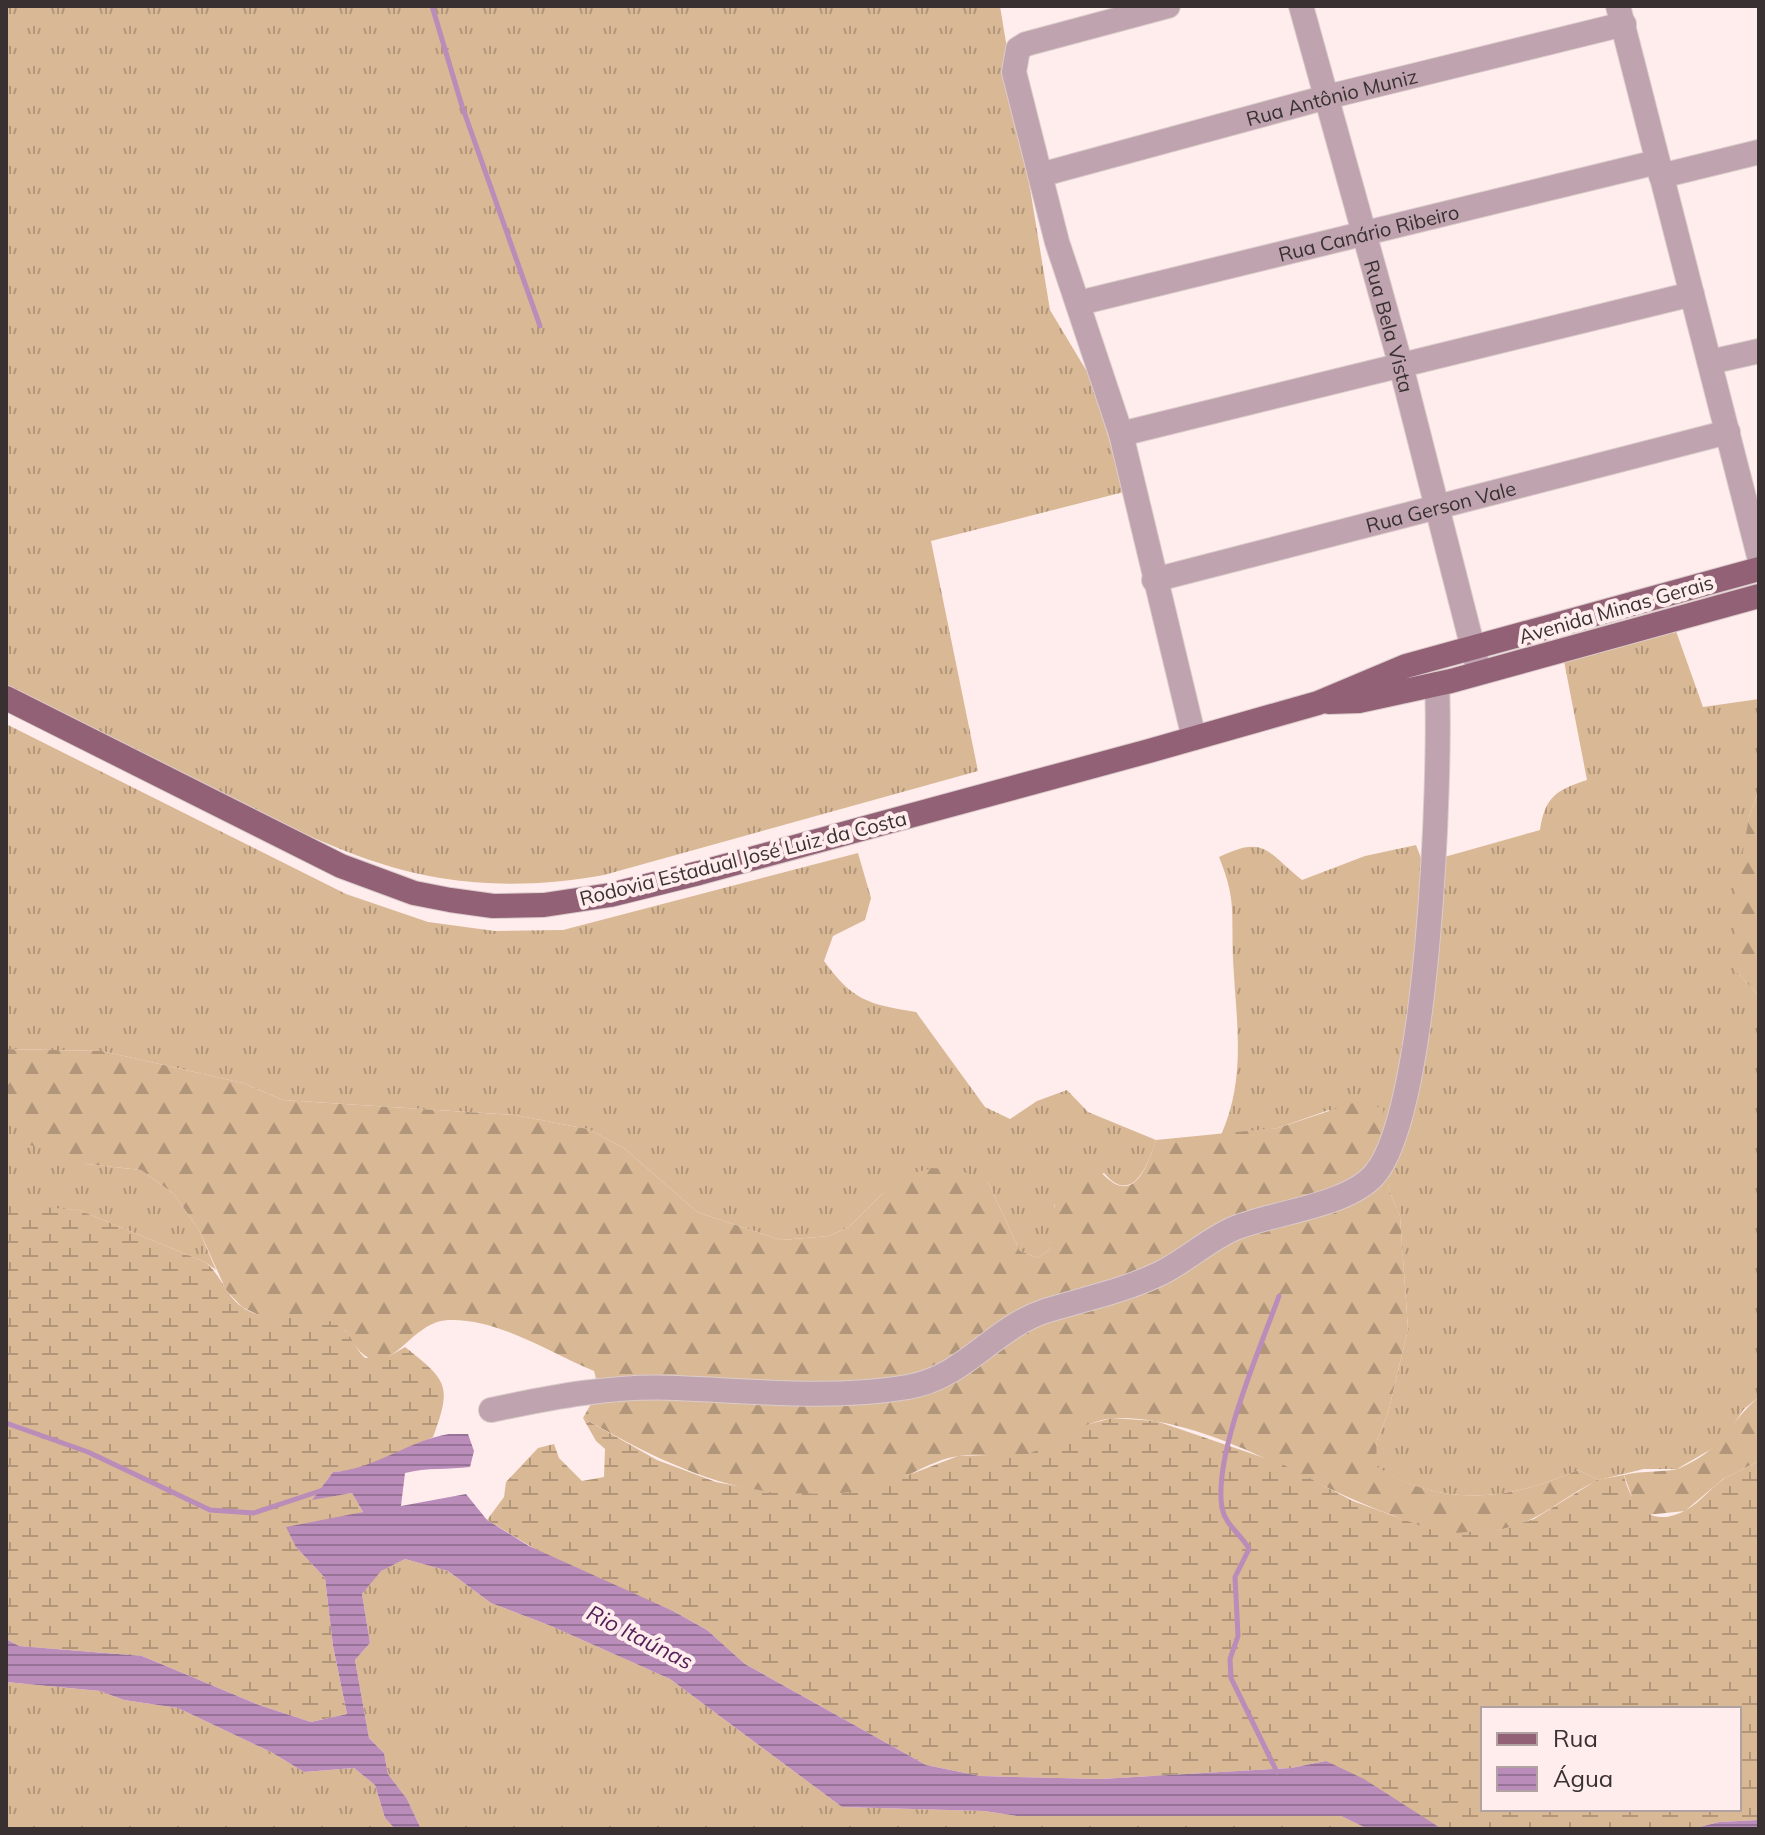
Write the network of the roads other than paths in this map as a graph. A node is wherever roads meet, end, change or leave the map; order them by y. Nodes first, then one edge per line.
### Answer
1 (1168, 6) edge
2 (1301, 6) edge
3 (1621, 15) edge
4 (1327, 97) junction
5 (1759, 152) edge
6 (1659, 169) junction
7 (1040, 175) junction
8 (1365, 231) junction
9 (1692, 294) junction
10 (1079, 303) junction
11 (1759, 351) edge
12 (1710, 362) junction
13 (1401, 366) junction
14 (1728, 432) junction
15 (1121, 434) junction
16 (1437, 510) junction
17 (1759, 556) edge
18 (1759, 569) edge
19 (1154, 580) junction
20 (1759, 596) edge
21 (1473, 649) junction
22 (1479, 673) junction
23 (1437, 684) junction
24 (6, 698) edge
25 (1318, 703) junction
26 (1194, 738) junction
27 (491, 1410) dead end

1 - 7 street
2 - 4 street, Rua Bela Vista
3 - 4 street, Rua Antônio Muniz
3 - 6 street
4 - 7 street, Rua Antônio Muniz
4 - 8 street, Rua Bela Vista
5 - 6 street, Rua Canário Ribeiro
6 - 8 street, Rua Canário Ribeiro
6 - 9 street
7 - 10 street
8 - 10 street, Rua Canário Ribeiro
8 - 13 street, Rua Bela Vista
9 - 12 street
9 - 13 street
10 - 15 street
11 - 12 street
12 - 14 street
13 - 15 street
13 - 16 street, Rua Bela Vista
14 - 16 street, Rua Gerson Vale
14 - 17 street
15 - 19 street
16 - 19 street, Rua Gerson Vale
16 - 21 street, Rua Bela Vista
18 - 21 main road, Avenida Minas Gerais
19 - 26 street
20 - 22 main road, Avenida Minas Gerais
21 - 22 street
21 - 25 main road, Avenida Minas Gerais
22 - 23 main road, Avenida Minas Gerais
23 - 25 main road, Avenida Minas Gerais
23 - 27 street
24 - 26 main road, Rodovia Estadual José Luiz da Costa
25 - 26 main road, Rodovia Estadual José Luiz da Costa

